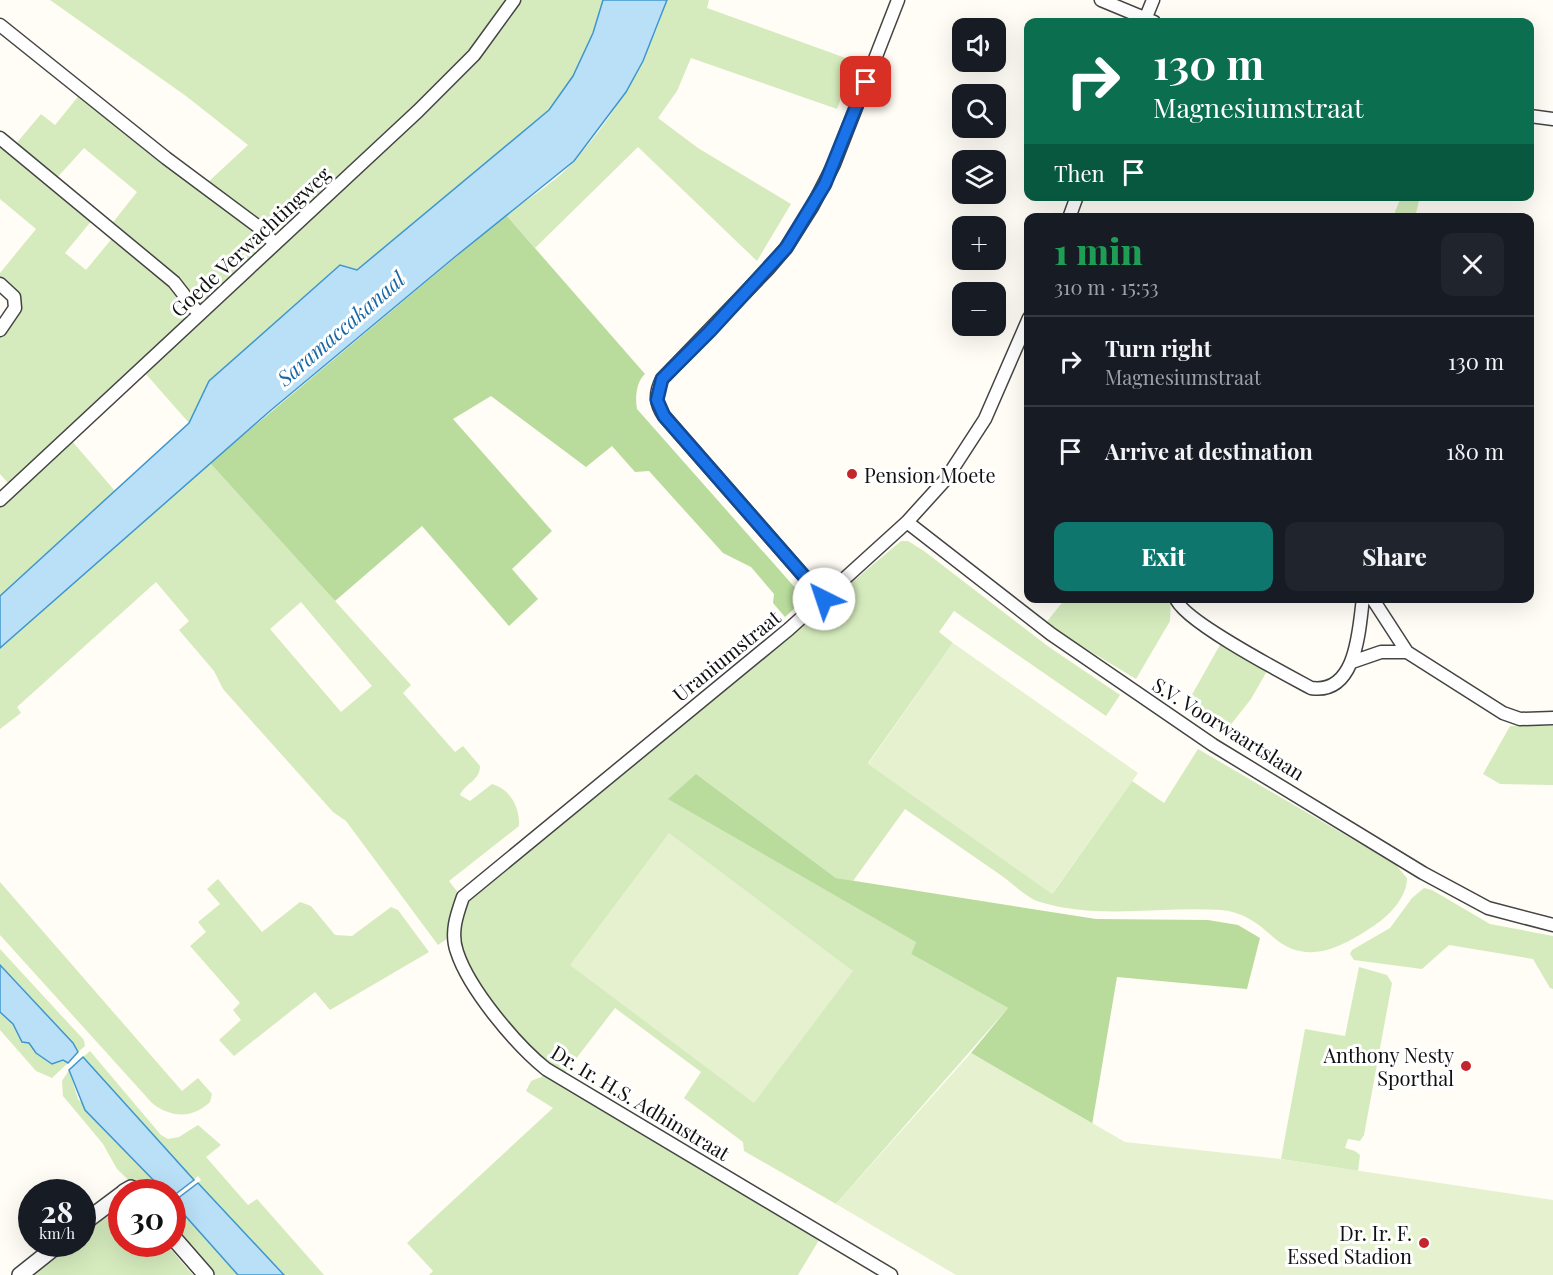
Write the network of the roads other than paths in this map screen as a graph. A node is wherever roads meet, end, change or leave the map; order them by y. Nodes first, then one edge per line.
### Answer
1 (514, 0) edge
2 (898, 0) edge
3 (1101, 0) edge
4 (1153, 0) edge
5 (1141, 18) edge
6 (1149, 18) edge
7 (0, 25) edge
8 (1534, 117) edge
9 (1553, 119) edge
10 (0, 138) edge
11 (275, 244) junction
12 (0, 284) edge
13 (199, 314) junction
14 (1024, 329) edge
15 (0, 330) edge
16 (0, 500) edge
17 (907, 522) junction
18 (824, 599) junction
19 (1178, 603) edge
20 (1362, 603) edge
21 (1374, 603) edge
22 (1407, 652) junction
23 (1352, 662) junction
24 (1553, 718) edge
25 (463, 897) joint
26 (1553, 925) edge
27 (186, 1252) edge
28 (43, 1257) edge
29 (20, 1275) edge
30 (206, 1275) edge
31 (891, 1275) edge

1 - 11 street, Goede Verwachtingweg
2 - 18 street
3 - 5 street
4 - 6 street
7 - 11 street
8 - 9 street
10 - 13 street
11 - 13 street, Goede Verwachtingweg
12 - 15 street
13 - 16 street, Goede Verwachtingweg
14 - 17 street, Uraniumstraat
17 - 18 street, Uraniumstraat
17 - 26 street, S.V. Voorwaartslaan
18 - 25 street, Uraniumstraat
19 - 23 street
20 - 23 street
21 - 22 street
22 - 23 street
22 - 24 street
25 - 31 street, Dr. Ir. H.S. Adhinstraat
27 - 30 street
28 - 29 street

